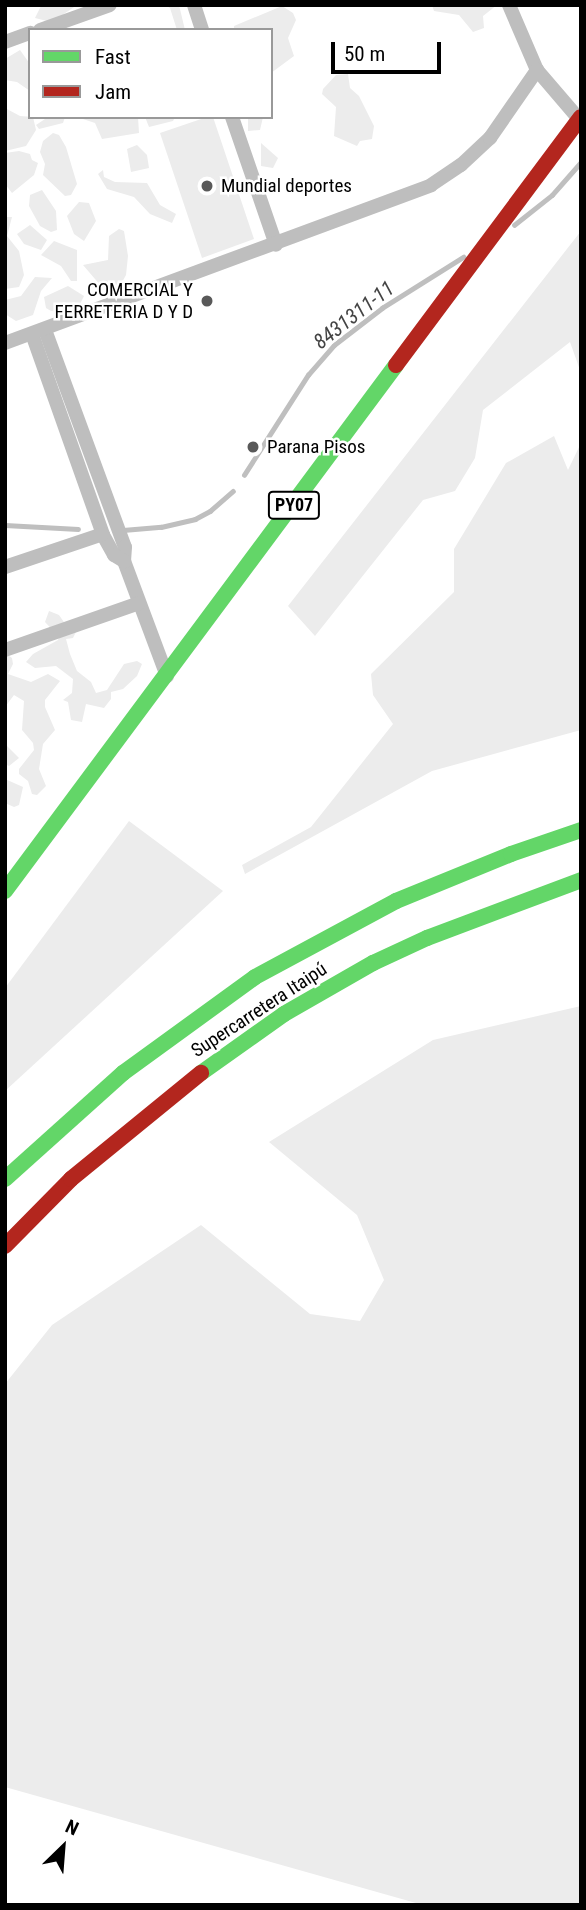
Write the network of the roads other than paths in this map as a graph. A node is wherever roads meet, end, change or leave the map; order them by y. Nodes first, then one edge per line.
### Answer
1 (110, 5) edge
2 (194, 5) edge
3 (509, 5) edge
4 (46, 28) edge
5 (201, 28) edge
6 (28, 34) edge
7 (5, 42) edge
8 (537, 70) junction
9 (580, 118) edge
10 (233, 119) edge
11 (276, 245) junction
12 (39, 332) junction
13 (5, 343) edge
14 (103, 534) junction
15 (124, 562) junction
16 (5, 567) edge
17 (139, 603) junction
18 (5, 650) edge
19 (167, 676) junction
20 (581, 830) edge
21 (581, 880) edge
22 (5, 891) edge
23 (5, 1179) edge
24 (5, 1246) edge

1 - 4 street
2 - 5 street
3 - 8 street
6 - 7 street
8 - 9 street
8 - 11 street
9 - 19 main road, PY07
10 - 11 street
11 - 12 street
12 - 13 street
12 - 14 street
12 - 15 street
14 - 15 street
14 - 16 street
15 - 17 street
17 - 18 street
17 - 19 street
19 - 22 main road, PY07
20 - 23 main road, Supercarretera Itaipú
21 - 24 main road, Supercarretera Itaipú

